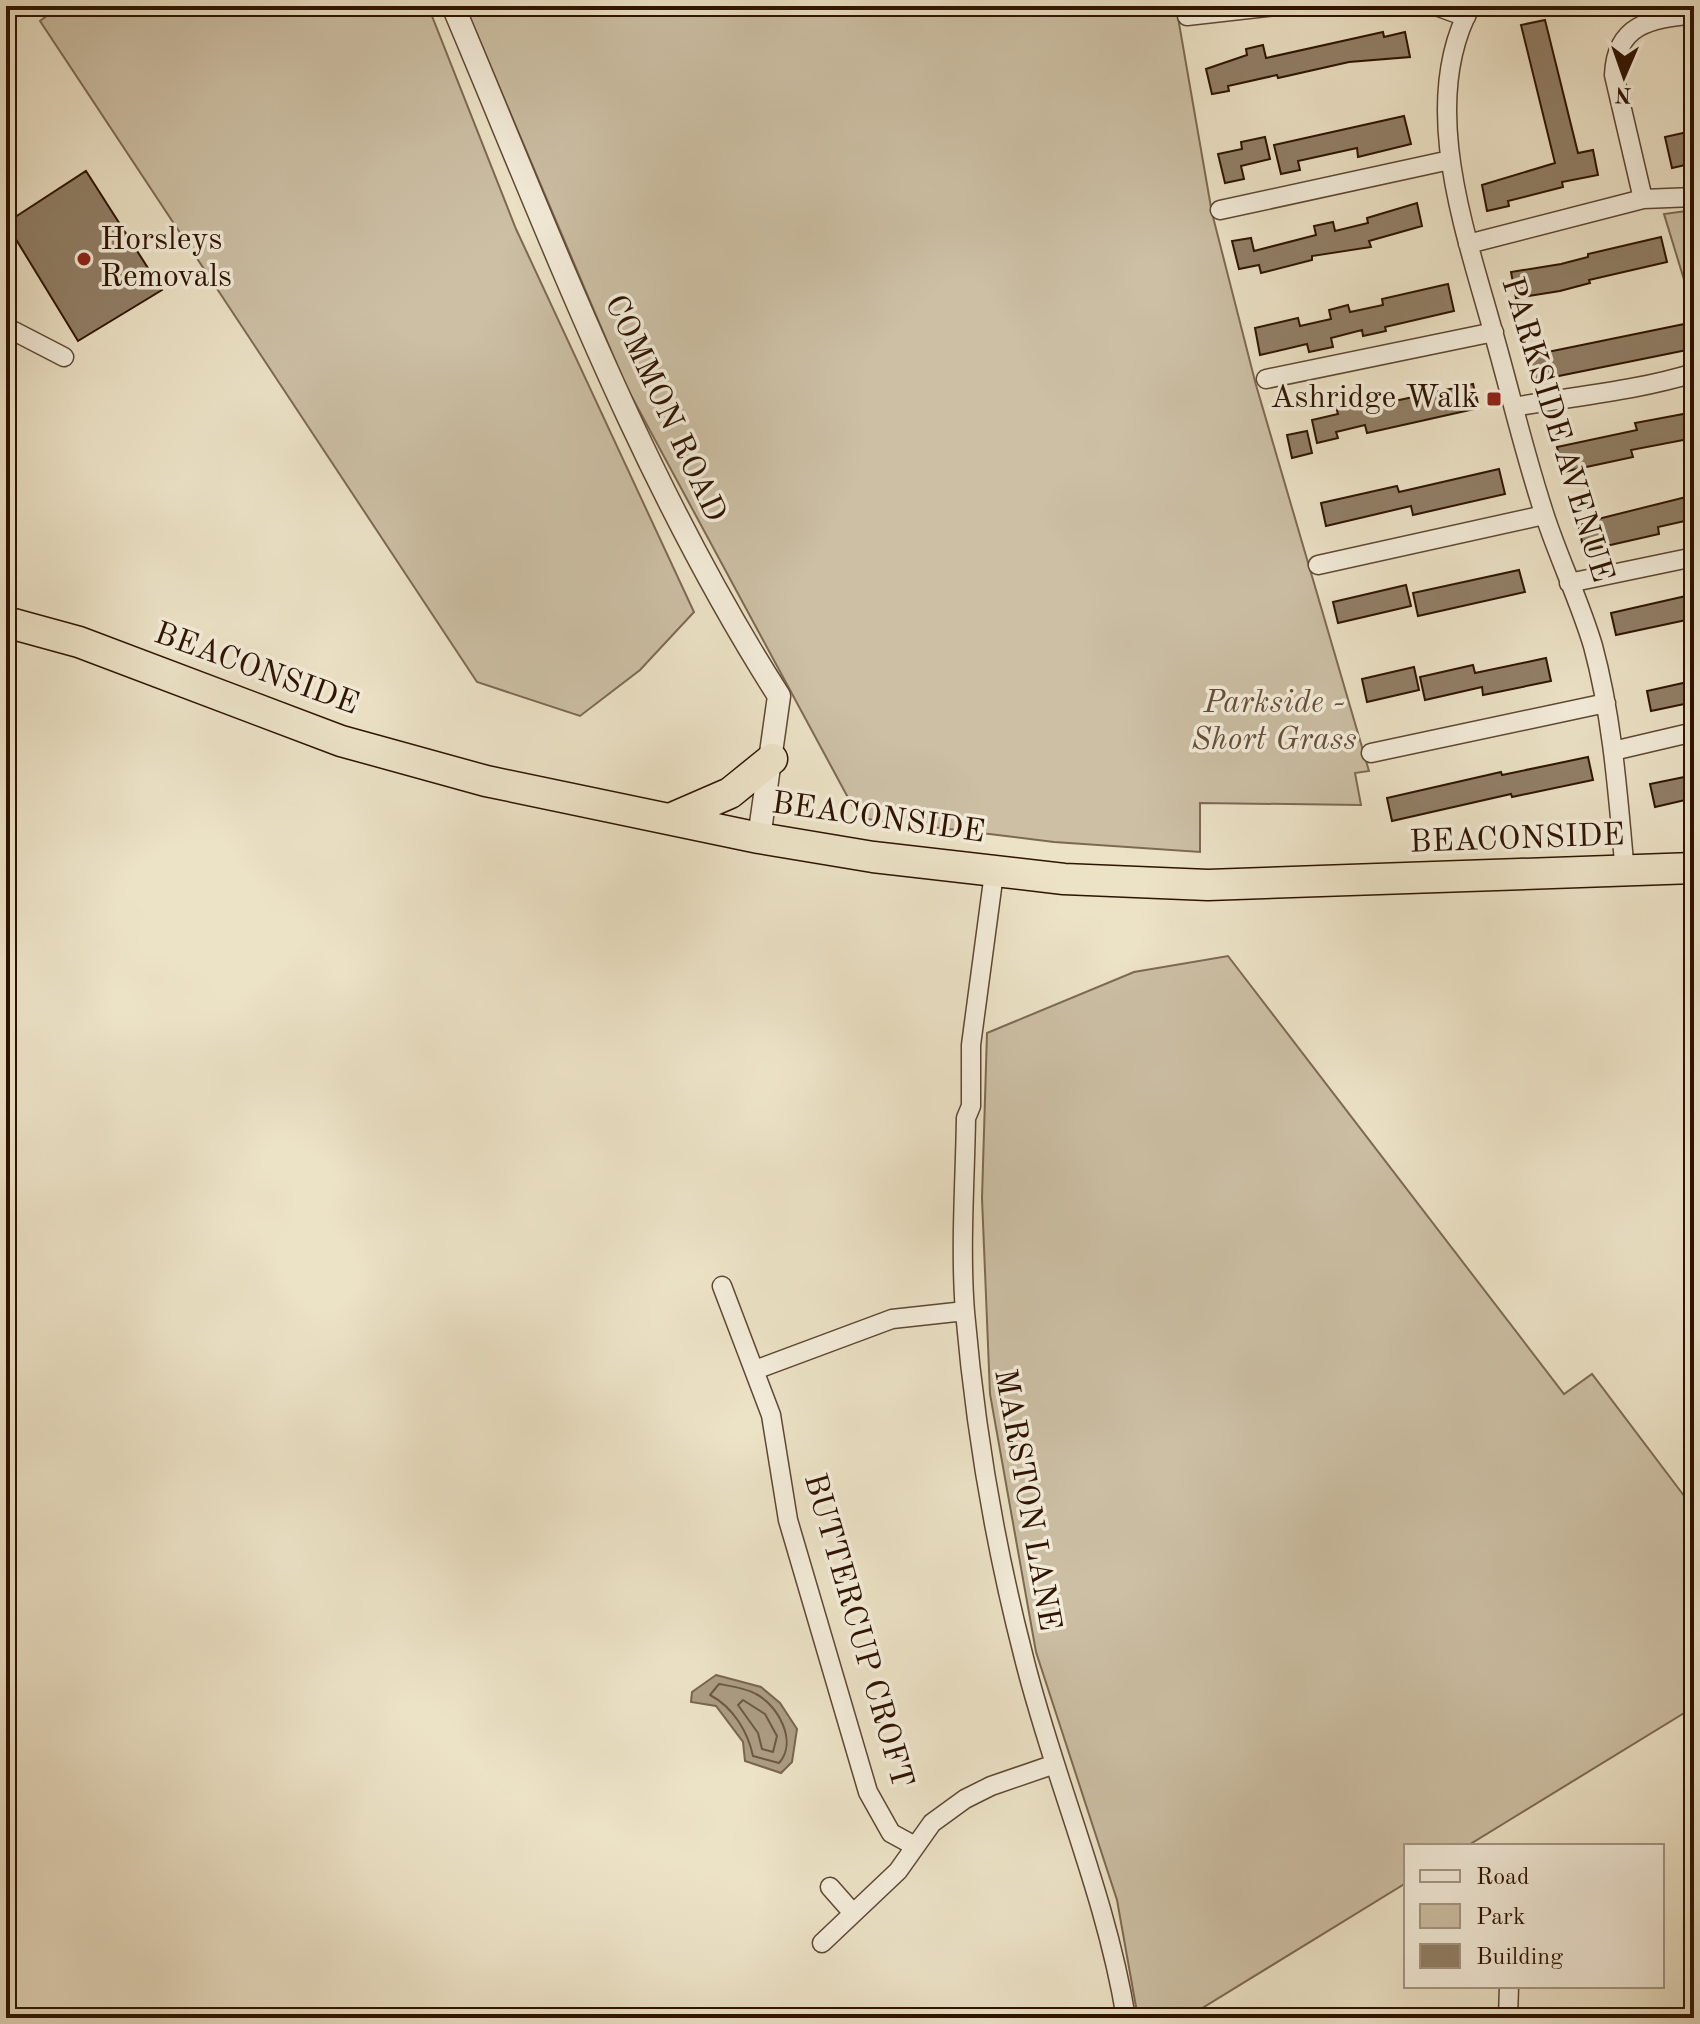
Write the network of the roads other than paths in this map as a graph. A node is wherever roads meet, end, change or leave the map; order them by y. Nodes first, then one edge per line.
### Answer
1 (453, 6) edge
2 (1277, 6) edge
3 (1436, 6) edge
4 (1468, 11) edge
5 (1694, 14) edge
6 (1187, 16) dead end
7 (1450, 160) junction
8 (1694, 197) edge
9 (1643, 199) junction
10 (1220, 210) dead end
11 (1468, 244) junction
12 (6, 327) edge
13 (1494, 332) junction
14 (64, 357) dead end
15 (1694, 373) edge
16 (1266, 379) dead end
17 (1514, 407) junction
18 (1544, 515) junction
19 (1694, 557) edge
20 (1318, 565) dead end
21 (1569, 583) junction
22 (6, 602) edge
23 (6, 622) edge
24 (79, 642) junction
25 (1606, 703) junction
26 (1694, 732) edge
27 (1613, 751) junction
28 (1371, 753) dead end
29 (772, 759) junction
30 (668, 819) junction
31 (759, 838) junction
32 (1694, 868) edge
33 (994, 873) junction
34 (1625, 873) junction
35 (722, 1286) dead end
36 (965, 1311) junction
37 (755, 1370) junction
38 (1055, 1764) junction
39 (913, 1845) junction
40 (830, 1887) dead end
41 (852, 1912) junction
42 (822, 1943) dead end
43 (1509, 1988) edge
44 (1126, 2018) edge
45 (1508, 2018) edge

1 - 29 street, COMMON ROAD
2 - 6 street
3 - 4 street
4 - 7 street, PARKSIDE AVENUE
5 - 9 street
7 - 10 street
7 - 11 street, PARKSIDE AVENUE
8 - 9 street
9 - 11 street
11 - 13 street, PARKSIDE AVENUE
12 - 14 street
13 - 16 street
13 - 17 street, PARKSIDE AVENUE
15 - 17 street
17 - 18 street, PARKSIDE AVENUE
18 - 20 street
18 - 21 street, PARKSIDE AVENUE
19 - 21 street
21 - 25 street, PARKSIDE AVENUE
22 - 24 highway, BEACONSIDE
23 - 24 highway, BEACONSIDE
24 - 30 highway, BEACONSIDE
25 - 27 street, PARKSIDE AVENUE
25 - 28 street
26 - 27 street
27 - 34 street, PARKSIDE AVENUE
29 - 30 highway
29 - 31 street, COMMON ROAD
30 - 31 highway, BEACONSIDE
31 - 33 highway, BEACONSIDE
32 - 34 highway, BEACONSIDE
33 - 34 highway, BEACONSIDE
33 - 36 street, MARSTON LANE
35 - 37 street, BUTTERCUP CROFT
36 - 37 street
36 - 38 street, MARSTON LANE
37 - 39 street, BUTTERCUP CROFT
38 - 39 street
38 - 44 street, MARSTON LANE
39 - 41 street
40 - 41 street
41 - 42 street
43 - 45 street

